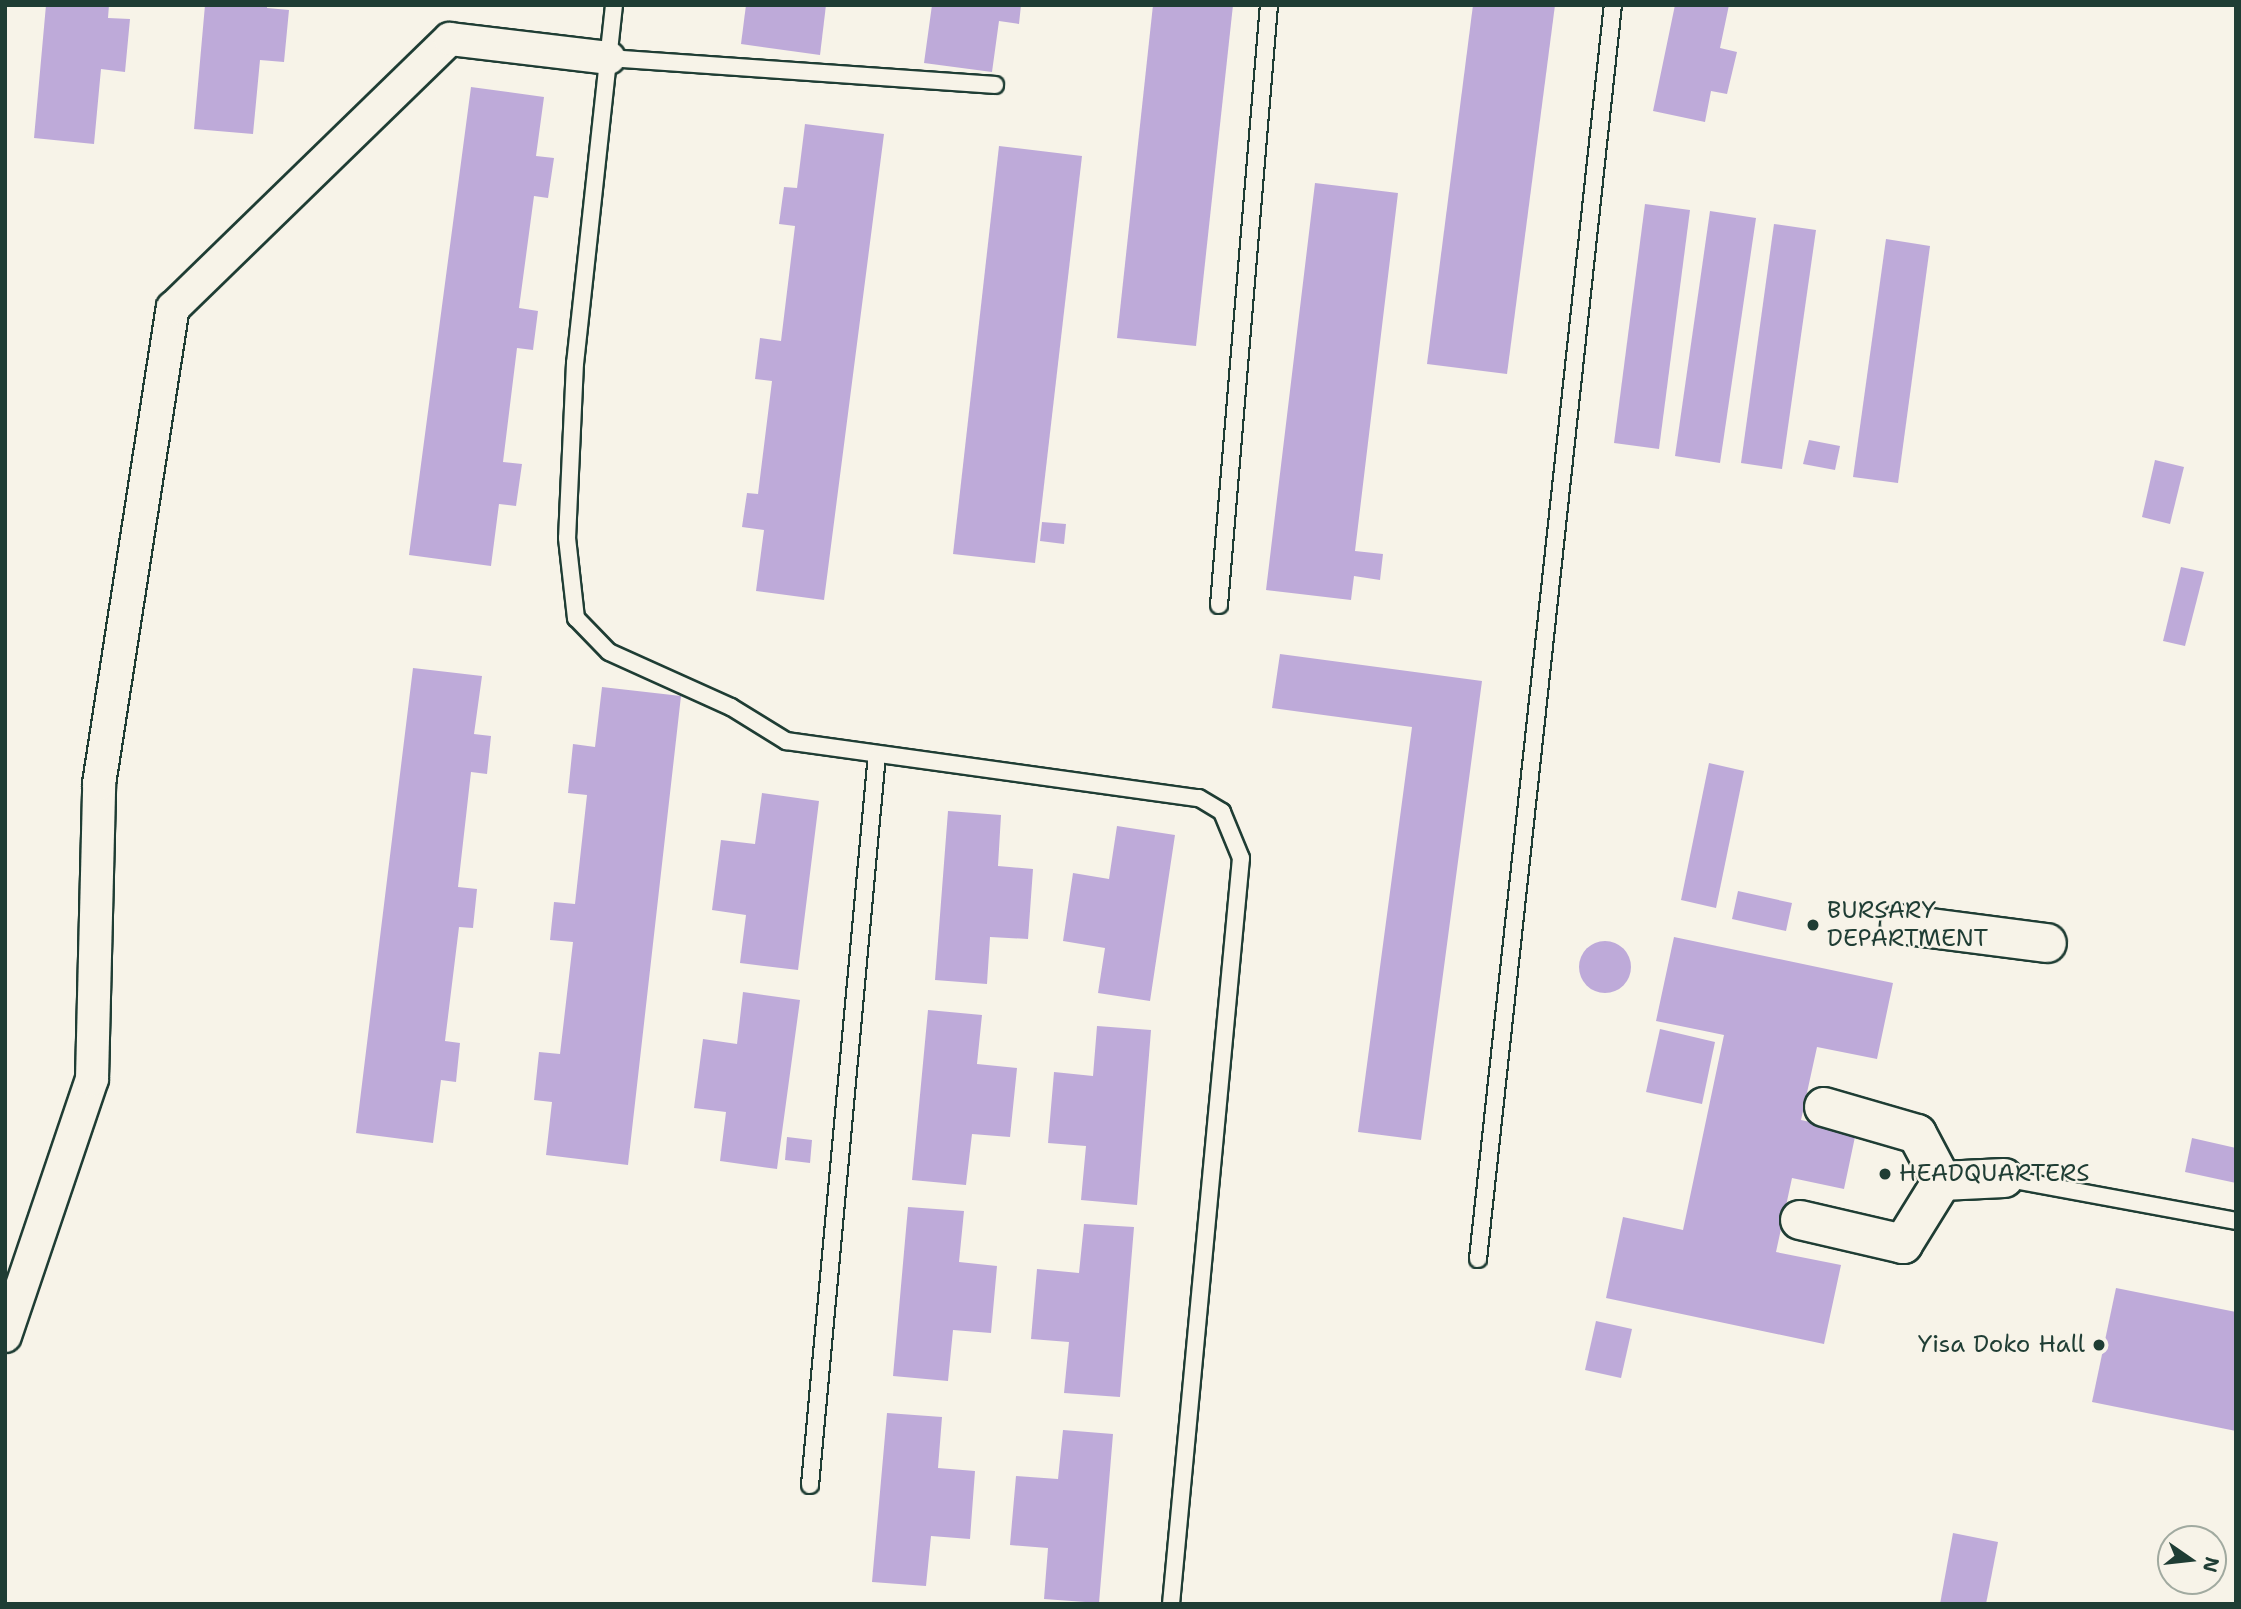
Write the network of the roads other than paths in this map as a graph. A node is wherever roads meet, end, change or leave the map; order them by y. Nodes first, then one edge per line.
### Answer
1 (614, 5) edge
2 (1269, 5) edge
3 (1613, 5) edge
4 (609, 58) junction
5 (995, 85) dead end
6 (1219, 604) dead end
7 (877, 755) junction
8 (1900, 924) dead end
9 (2047, 943) dead end
10 (1824, 1107) dead end
11 (2004, 1178) joint
12 (1942, 1181) junction
13 (1800, 1220) dead end
14 (2236, 1221) edge
15 (1478, 1259) dead end
16 (5, 1336) edge
17 (810, 1485) dead end
18 (1171, 1604) edge

1 - 4 lane
2 - 6 lane
3 - 15 lane
4 - 5 lane
4 - 7 lane
4 - 16 street
7 - 17 lane
7 - 18 lane
8 - 9 street
10 - 12 street
11 - 12 street
11 - 14 lane
12 - 13 street

